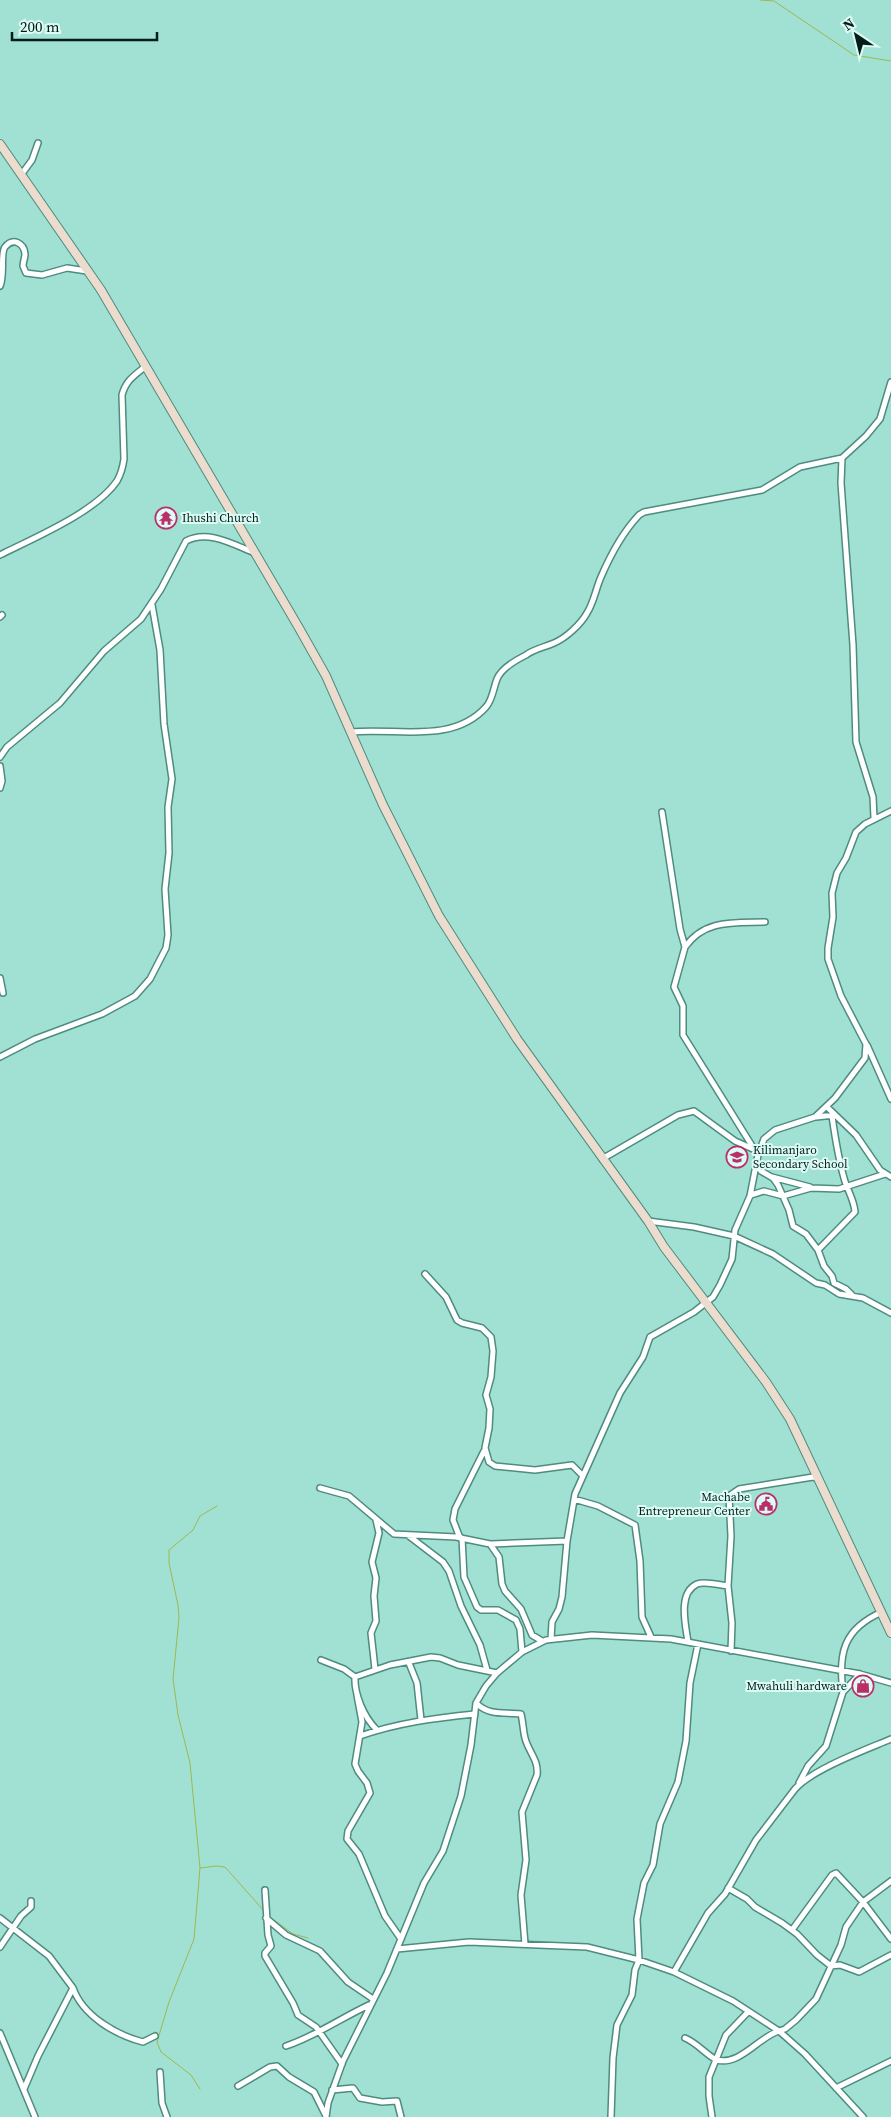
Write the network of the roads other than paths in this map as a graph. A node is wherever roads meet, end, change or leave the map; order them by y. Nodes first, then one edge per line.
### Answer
1 (0, 144) edge
2 (38, 144) dead end
3 (21, 175) junction
4 (88, 271) junction
5 (0, 286) edge
6 (146, 366) junction
7 (891, 382) edge
8 (842, 458) junction
9 (256, 554) junction
10 (0, 555) edge
11 (152, 605) junction
12 (351, 732) junction
13 (7, 747) junction
14 (0, 749) edge
15 (0, 757) edge
16 (0, 766) edge
17 (0, 788) edge
18 (891, 811) edge
19 (662, 812) dead end
20 (874, 818) junction
21 (765, 922) dead end
22 (685, 947) junction
23 (0, 978) edge
24 (3, 993) dead end
25 (866, 1044) junction
26 (0, 1057) edge
27 (891, 1099) edge
28 (827, 1107) junction
29 (834, 1115) junction
30 (816, 1117) junction
31 (754, 1149) junction
32 (758, 1155) junction
33 (602, 1159) junction
34 (757, 1165) junction
35 (888, 1176) edge
36 (772, 1177) junction
37 (847, 1187) junction
38 (812, 1188) junction
39 (751, 1195) junction
40 (783, 1196) junction
41 (648, 1221) junction
42 (734, 1236) junction
43 (818, 1250) junction
44 (425, 1274) dead end
45 (852, 1295) junction
46 (707, 1303) junction
47 (891, 1313) edge
48 (485, 1448) junction
49 (582, 1475) junction
50 (819, 1479) junction
51 (320, 1488) dead end
52 (574, 1498) junction
53 (376, 1518) junction
54 (408, 1536) junction
55 (461, 1538) junction
56 (567, 1540) junction
57 (490, 1544) junction
58 (728, 1586) junction
59 (882, 1612) junction
60 (891, 1633) edge
61 (651, 1637) junction
62 (551, 1639) junction
63 (542, 1641) junction
64 (688, 1642) junction
65 (698, 1644) junction
66 (731, 1651) junction
67 (522, 1652) junction
68 (321, 1660) dead end
69 (409, 1663) junction
70 (375, 1669) junction
71 (487, 1670) junction
72 (841, 1671) junction
73 (497, 1672) junction
74 (860, 1674) junction
75 (355, 1677) junction
76 (891, 1683) edge
77 (843, 1692) junction
78 (357, 1695) junction
79 (476, 1703) junction
80 (475, 1714) junction
81 (421, 1720) junction
82 (376, 1729) junction
83 (360, 1736) junction
84 (891, 1739) edge
85 (798, 1785) junction
86 (891, 1881) edge
87 (728, 1888) junction
88 (265, 1890) dead end
89 (31, 1901) dead end
90 (863, 1902) junction
91 (0, 1918) edge
92 (266, 1918) junction
93 (13, 1927) junction
94 (792, 1930) junction
95 (400, 1939) junction
96 (891, 1939) edge
97 (525, 1944) junction
98 (0, 1947) edge
99 (397, 1949) junction
100 (891, 1954) edge
101 (639, 1960) junction
102 (831, 1966) junction
103 (674, 1972) junction
104 (73, 1988) junction
105 (373, 1999) junction
106 (370, 2005) junction
107 (748, 2012) junction
108 (765, 2024) junction
109 (779, 2031) junction
110 (320, 2032) junction
111 (0, 2033) edge
112 (155, 2036) dead end
113 (767, 2036) junction
114 (685, 2038) dead end
115 (286, 2046) dead end
116 (716, 2060) junction
117 (891, 2060) edge
118 (342, 2064) junction
119 (160, 2072) dead end
120 (238, 2086) dead end
121 (836, 2088) junction
122 (24, 2089) junction
123 (332, 2090) junction
124 (35, 2117) edge
125 (167, 2117) edge
126 (401, 2117) edge
127 (611, 2117) edge
128 (712, 2117) edge
129 (863, 2117) edge

1 - 3 street
2 - 3 street
3 - 4 street
4 - 5 street
4 - 6 street
6 - 9 street
6 - 10 street
7 - 8 street
8 - 12 street
8 - 20 street
9 - 11 street
9 - 12 street
11 - 13 street
11 - 26 street
12 - 33 street
13 - 14 street
13 - 15 street
16 - 17 street
18 - 20 street
19 - 22 street
20 - 25 street
21 - 22 street
22 - 31 street
23 - 24 street
25 - 27 street
25 - 28 street
28 - 29 street
28 - 30 street
29 - 30 street
29 - 35 street
29 - 37 street
30 - 32 street
31 - 32 street
31 - 33 street
32 - 34 street
33 - 41 street
34 - 36 street
34 - 39 street
35 - 37 street
36 - 38 street
36 - 40 street
37 - 38 street
37 - 43 street
38 - 40 street
39 - 40 street
39 - 42 street
40 - 43 street
41 - 42 street
41 - 46 street
42 - 45 street
42 - 46 street
43 - 45 street
44 - 48 street
45 - 47 street
46 - 49 street
46 - 50 street
48 - 49 street
48 - 55 street
49 - 52 street
50 - 58 street
50 - 59 street
51 - 53 street
52 - 56 street
52 - 61 street
53 - 54 street
53 - 70 street
54 - 55 street
54 - 71 street
55 - 57 street
55 - 67 street
56 - 57 street
56 - 62 street
57 - 63 street
58 - 64 street
58 - 66 street
59 - 60 street
59 - 72 street
61 - 62 street
61 - 64 street
62 - 63 street
63 - 67 street
64 - 65 street
65 - 66 street
65 - 101 street
66 - 72 street
67 - 73 street
68 - 75 street
69 - 70 street
69 - 71 street
69 - 81 street
70 - 75 street
71 - 73 street
72 - 74 street
72 - 77 street
73 - 79 street
74 - 76 street
74 - 77 street
75 - 78 street
77 - 85 street
78 - 82 street
78 - 83 street
79 - 80 street
79 - 97 street
80 - 81 street
80 - 95 street
81 - 82 street
82 - 83 street
83 - 95 street
84 - 85 street
85 - 87 street
86 - 90 street
87 - 94 street
87 - 103 street
88 - 92 street
89 - 93 street
90 - 94 street
90 - 96 street
90 - 102 street
91 - 93 street
92 - 105 street
92 - 110 street
93 - 98 street
93 - 104 street
94 - 102 street
95 - 99 street
97 - 99 street
97 - 101 street
99 - 105 street
100 - 102 street
101 - 103 street
101 - 127 street
102 - 109 street
103 - 107 street
104 - 112 street
104 - 122 street
105 - 106 street
106 - 110 street
106 - 118 street
107 - 108 street
107 - 116 street
108 - 109 street
108 - 113 street
109 - 113 street
109 - 121 street
110 - 115 street
110 - 118 street
111 - 122 street
113 - 116 street
114 - 116 street
116 - 128 street
117 - 121 street
118 - 123 street
119 - 125 street
120 - 123 street
121 - 129 street
122 - 124 street
123 - 126 street

